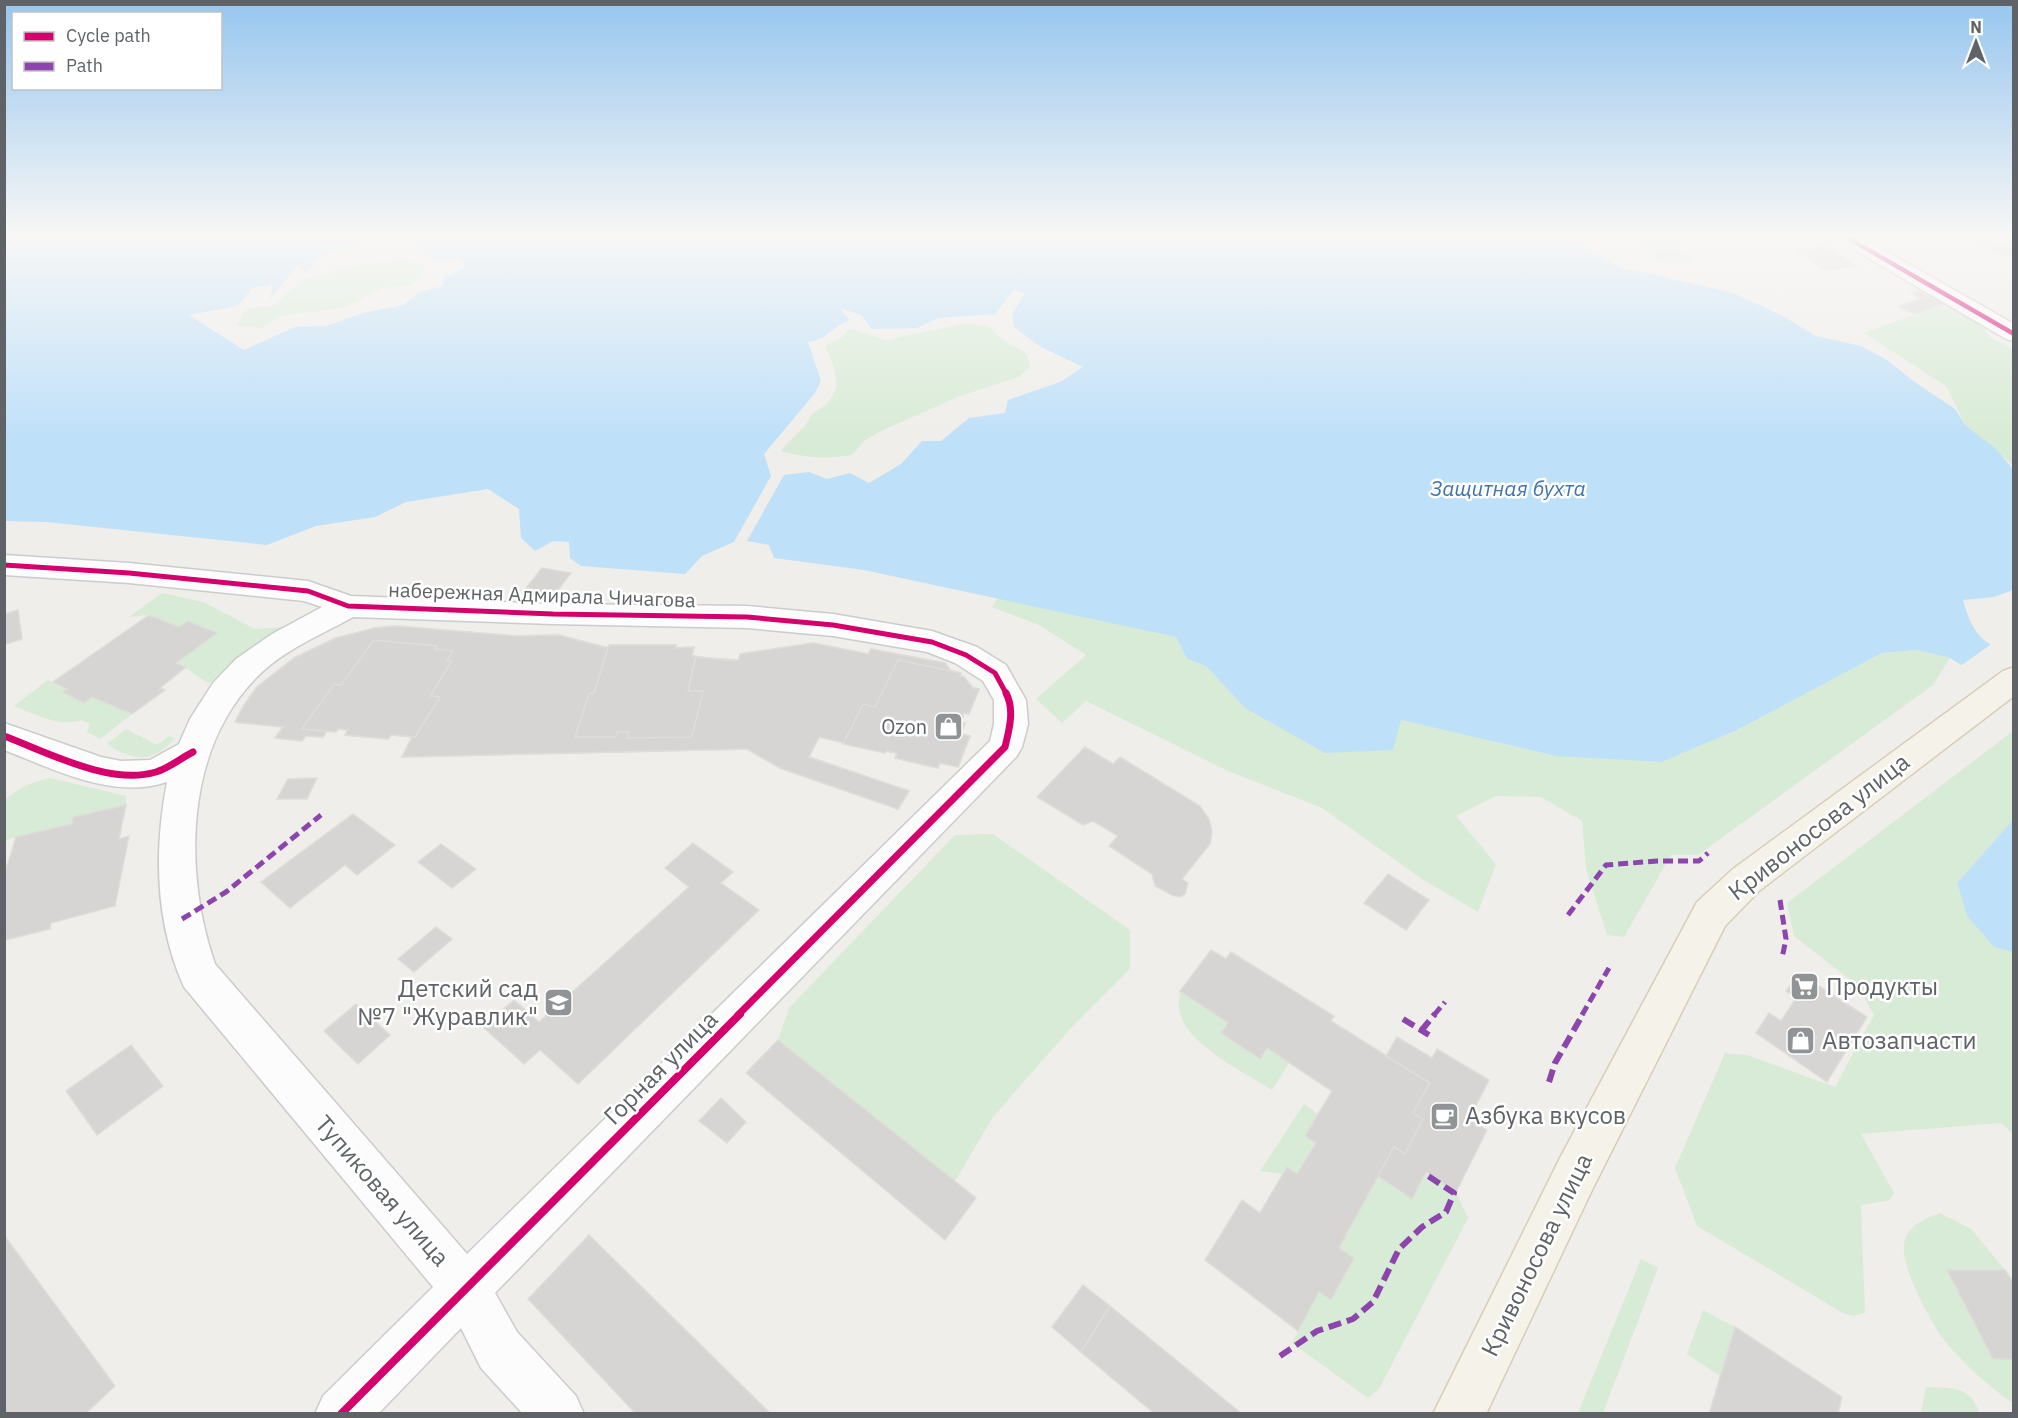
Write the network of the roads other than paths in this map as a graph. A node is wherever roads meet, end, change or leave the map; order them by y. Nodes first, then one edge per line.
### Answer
1 (1962, 304) edge
2 (2013, 334) edge
3 (4, 566) edge
4 (348, 606) junction
5 (2013, 679) edge
6 (4, 736) edge
7 (1005, 747) joint
8 (193, 752) junction
9 (466, 1289) junction
10 (341, 1413) edge
11 (558, 1413) edge
12 (1459, 1413) edge

1 - 2 street
3 - 4 street, набережная Адмирала Чичагова
4 - 7 street, набережная Адмирала Чичагова
4 - 8 street
5 - 12 main road, Кривоносова улица
6 - 8 street
7 - 9 street, Горная улица
8 - 9 street, Тупиковая улица
9 - 10 street, Горная улица
9 - 11 street, Тупиковая улица

